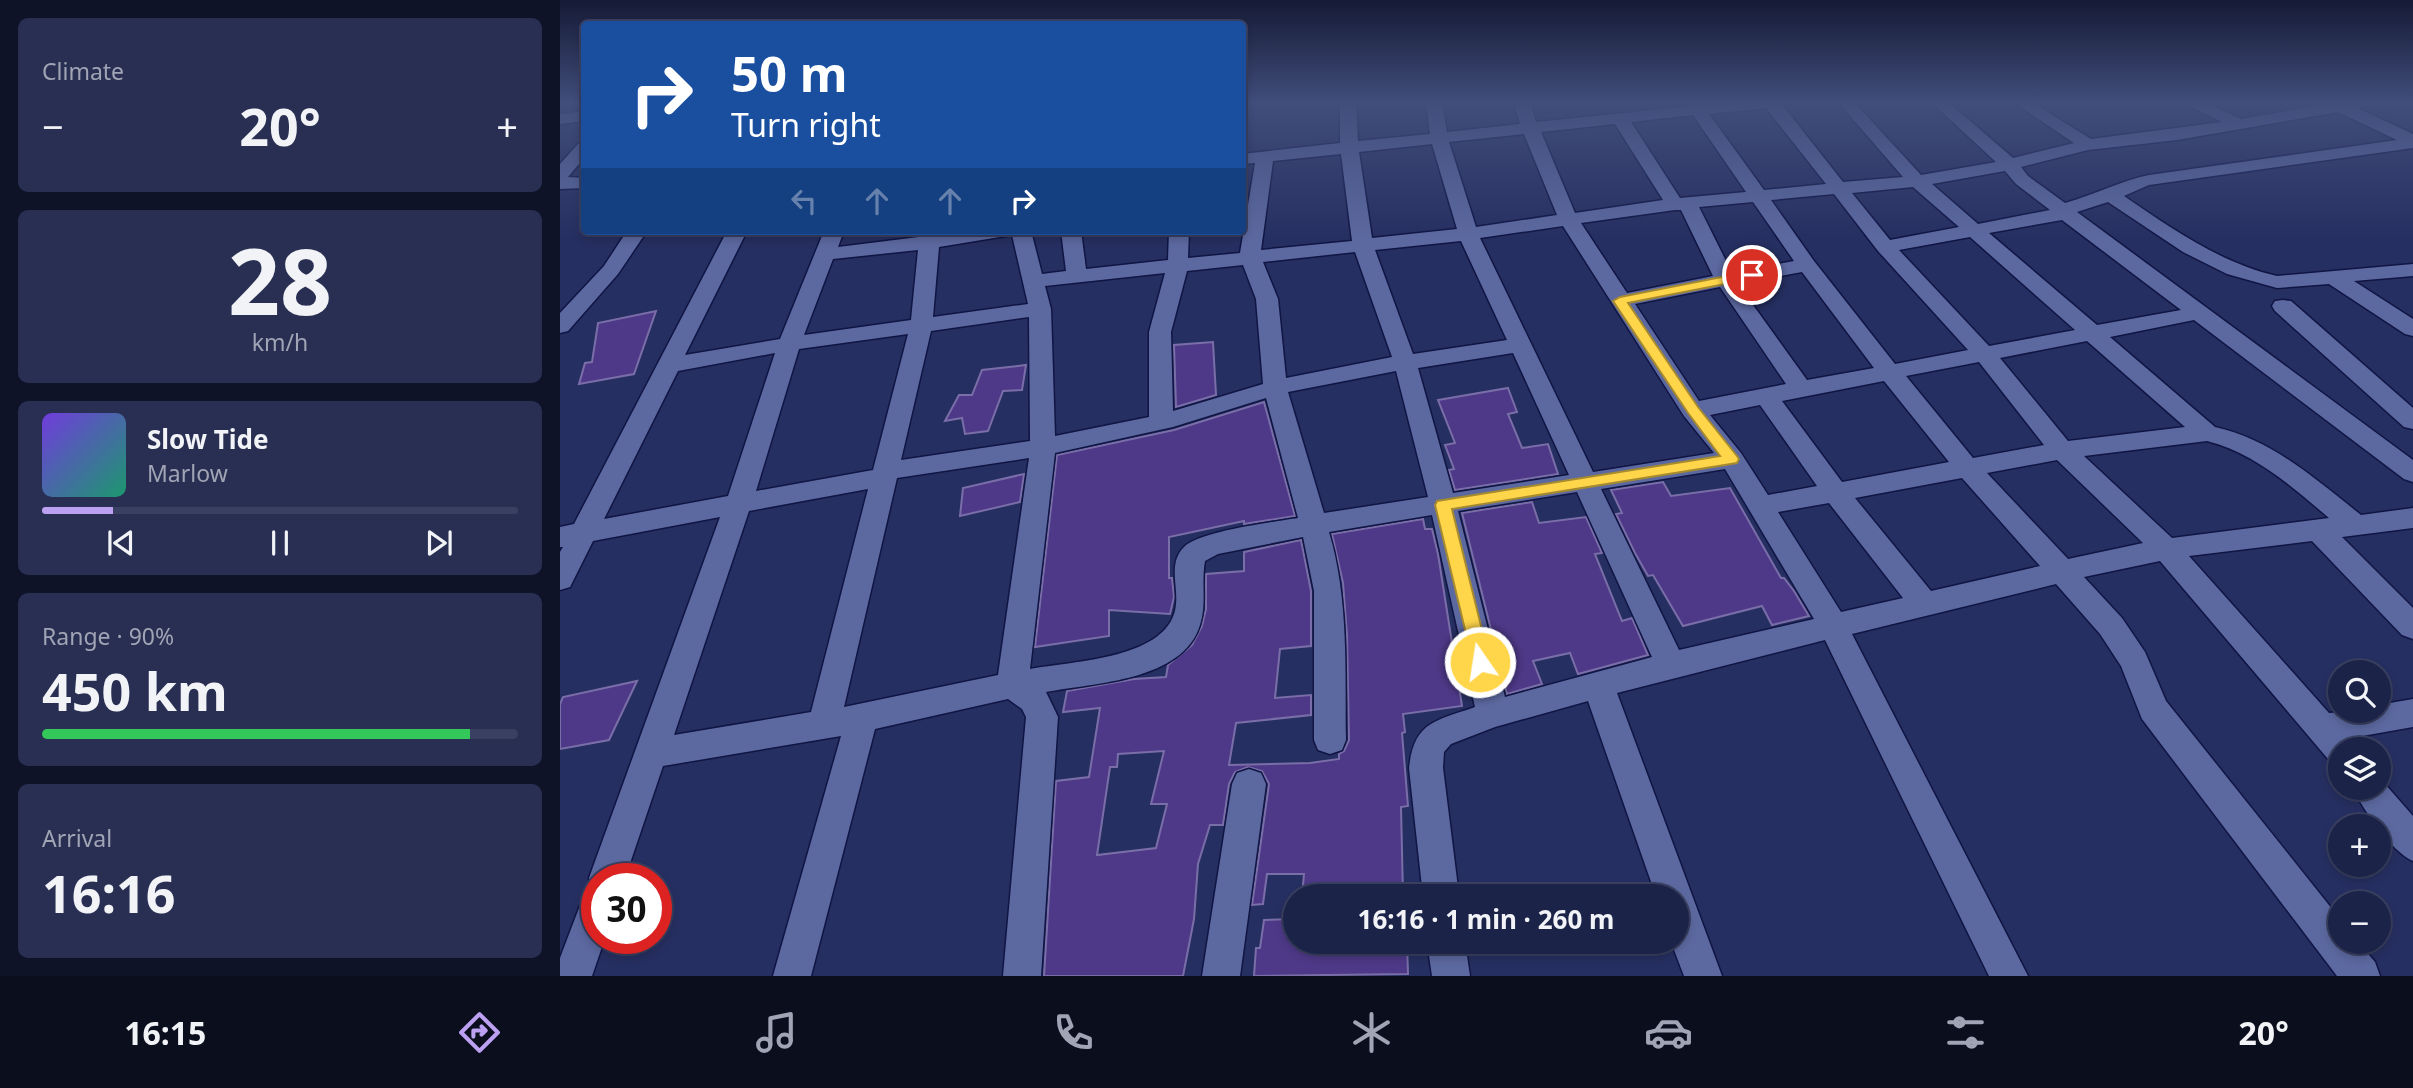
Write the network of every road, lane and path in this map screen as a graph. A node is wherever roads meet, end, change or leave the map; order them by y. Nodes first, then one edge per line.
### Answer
1 (1337, 148) edge
2 (1349, 148) edge
3 (1442, 148) edge
4 (1539, 148) edge
5 (1639, 148) edge
6 (1735, 148) edge
7 (1808, 148) edge
8 (1887, 148) edge
9 (1991, 148) edge
10 (2077, 148) edge
11 (2381, 148) edge
12 (2394, 148) edge
13 (581, 154) edge
14 (1265, 157) junction
15 (1246, 158) edge
16 (2413, 161) edge
17 (2008, 163) junction
18 (1917, 181) junction
19 (567, 183) edge
20 (1841, 188) junction
21 (2110, 195) junction
22 (1757, 197) junction
23 (1675, 204) junction
24 (2064, 211) junction
25 (1569, 220) junction
26 (1976, 231) junction
27 (1468, 234) junction
28 (634, 235) edge
29 (735, 235) edge
30 (980, 235) edge
31 (1022, 235) edge
32 (1072, 235) edge
33 (1179, 235) edge
34 (829, 243) edge
35 (929, 243) junction
36 (1363, 246) junction
37 (1885, 247) junction
38 (1250, 256) junction
39 (1178, 264) junction
40 (1807, 265) junction
41 (2413, 270) edge
42 (1077, 276) junction
43 (2336, 279) junction
44 (1725, 280) junction
45 (1035, 281) junction
46 (1620, 301) junction
47 (2283, 306) dead end
48 (1040, 309) junction
49 (2197, 313) junction
50 (562, 322) edge
51 (921, 327) junction
52 (2413, 329) edge
53 (2095, 334) junction
54 (789, 344) junction
55 (1522, 345) junction
56 (1985, 355) junction
57 (1405, 363) junction
58 (669, 365) junction
59 (1891, 374) junction
60 (1275, 388) junction
61 (1801, 389) junction
62 (1765, 395) junction
63 (1693, 410) junction
64 (2407, 411) edge
65 (1161, 422) junction
66 (2207, 433) junction
67 (1043, 447) junction
68 (2062, 450) junction
69 (1731, 459) junction
70 (1966, 466) junction
71 (2413, 473) edge
72 (884, 474) junction
73 (1584, 482) junction
74 (1836, 493) junction
75 (738, 505) junction
76 (1443, 505) junction
77 (1760, 506) junction
78 (2409, 522) edge
79 (1316, 524) junction
80 (2354, 524) junction
81 (2317, 529) junction
82 (572, 535) edge
83 (2166, 549) junction
84 (2064, 571) junction
85 (560, 579) edge
86 (1924, 604) junction
87 (1833, 625) junction
88 (2413, 627) edge
89 (1671, 665) junction
90 (1598, 684) junction
91 (1012, 685) junction
92 (2413, 713) edge
93 (1493, 714) junction
94 (862, 718) junction
95 (824, 723) junction
96 (2330, 737) edge
97 (2338, 737) edge
98 (1330, 740) dead end
99 (650, 753) junction
100 (1249, 783) dead end
101 (2379, 800) edge
102 (2413, 844) edge
103 (612, 863) edge
104 (1440, 884) edge
105 (1670, 884) edge
106 (1689, 938) edge
107 (581, 953) edge
108 (1448, 954) edge
109 (573, 976) edge
110 (792, 976) edge
111 (1022, 976) edge
112 (1222, 976) edge
113 (1451, 976) edge
114 (1703, 976) edge
115 (2008, 976) edge
116 (2361, 976) edge

1 - 14 street
2 - 36 street
3 - 27 street
4 - 25 street
5 - 23 street
6 - 22 street
7 - 20 street
8 - 18 street
9 - 17 street
10 - 17 street
11 - 21 street
12 - 16 street
13 - 19 street
14 - 15 street
14 - 38 street
17 - 18 street
17 - 24 street
18 - 20 street
18 - 26 street
20 - 22 street
20 - 37 street
21 - 24 street
21 - 43 street
22 - 23 street
22 - 40 street
23 - 25 street
23 - 44 street
24 - 26 street
24 - 49 street
25 - 27 street
25 - 46 street
26 - 37 street
26 - 53 street
27 - 36 street
27 - 55 street
28 - 50 street
29 - 58 street
30 - 35 street
31 - 45 street
32 - 42 street
33 - 39 street
34 - 35 street
34 - 54 street
35 - 51 street
36 - 38 street
36 - 57 street
37 - 56 street
38 - 39 street
38 - 60 street
39 - 42 street
39 - 65 street
40 - 44 street
40 - 59 street
41 - 43 street
42 - 45 street
43 - 52 street
44 - 46 street
44 - 61 street
45 - 48 street
46 - 63 street
47 - 64 street
48 - 51 street
48 - 67 street
49 - 53 street
49 - 71 street
51 - 54 street
51 - 72 street
53 - 56 street
53 - 66 street
54 - 58 street
54 - 75 street
55 - 57 street
55 - 73 street
56 - 59 street
56 - 68 street
57 - 60 street
57 - 76 street
58 - 82 street
59 - 61 street
59 - 70 street
60 - 65 street
60 - 79 street
61 - 62 street
62 - 63 street
62 - 74 street
63 - 69 street
65 - 67 street
66 - 68 street
66 - 80 street
67 - 72 street
67 - 91 street
68 - 70 street
68 - 83 street
69 - 73 street
69 - 77 street
70 - 74 street
70 - 84 street
72 - 75 street
72 - 95 street
73 - 76 street
73 - 89 street
74 - 77 street
74 - 86 street
75 - 82 street
75 - 99 street
76 - 79 street
76 - 93 street
77 - 87 street
78 - 80 street
79 - 91 street
79 - 98 street
80 - 81 street
81 - 83 street
81 - 88 street
82 - 85 street
83 - 84 street
83 - 96 street
84 - 86 street
84 - 116 street
86 - 87 street
87 - 89 street
87 - 115 street
89 - 90 street
90 - 93 street
90 - 105 street
91 - 94 street
91 - 111 street
92 - 97 street
93 - 104 street
94 - 95 street
94 - 110 street
95 - 99 street
99 - 103 street
100 - 112 street
101 - 102 street
106 - 114 street
107 - 109 street
108 - 113 street

